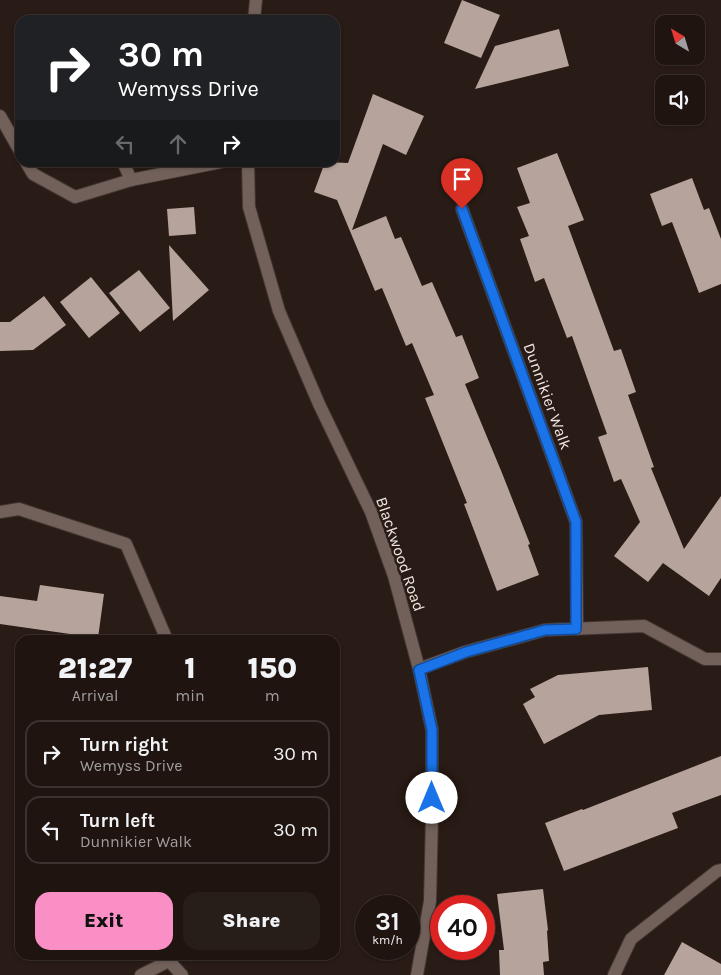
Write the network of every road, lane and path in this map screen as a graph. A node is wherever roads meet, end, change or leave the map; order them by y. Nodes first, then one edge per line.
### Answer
1 (256, 0) edge
2 (254, 15) edge
3 (0, 116) edge
4 (15, 142) edge
5 (29, 167) edge
6 (125, 167) edge
7 (196, 167) edge
8 (248, 167) edge
9 (131, 180) junction
10 (462, 209) dead end
11 (0, 512) edge
12 (576, 629) junction
13 (164, 635) edge
14 (721, 659) edge
15 (419, 670) junction
16 (721, 870) edge
17 (166, 960) edge
18 (171, 960) edge
19 (140, 975) edge
20 (182, 975) edge
21 (417, 975) edge
22 (614, 975) edge

1 - 2 street
3 - 4 street
5 - 9 street
6 - 9 street
7 - 9 street
8 - 15 street, Blackwood Road
10 - 12 street, Dunnikier Walk
11 - 13 street
12 - 14 street
12 - 15 street
15 - 21 street, Blackwood Road
16 - 22 street
17 - 19 street
18 - 20 street

